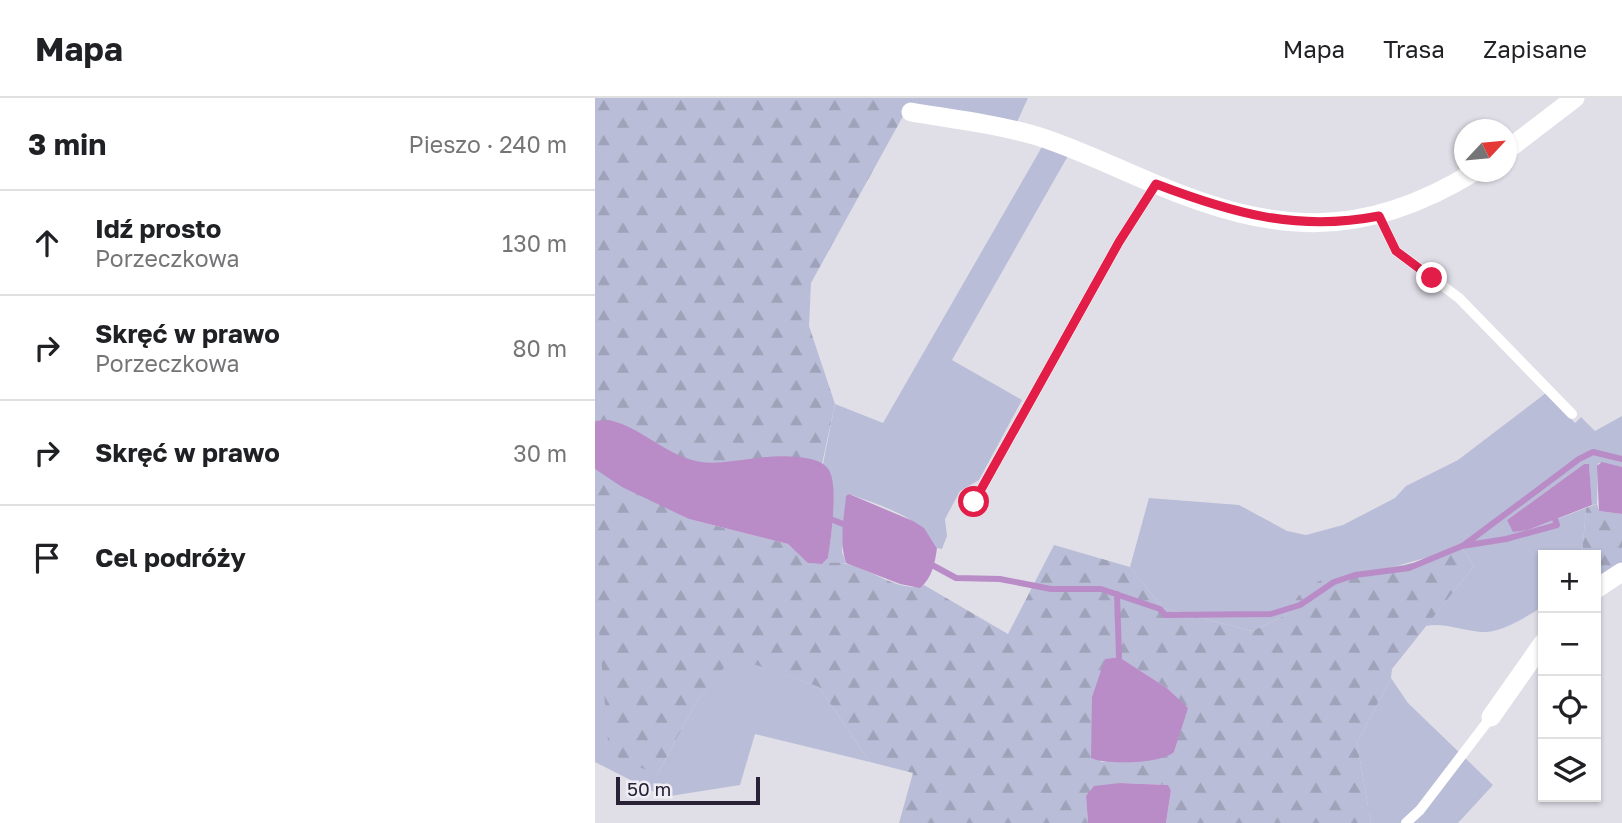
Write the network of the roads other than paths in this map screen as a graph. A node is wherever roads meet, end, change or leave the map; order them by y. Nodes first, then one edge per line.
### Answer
1 (1575, 98) edge
2 (911, 112) dead end
3 (1517, 142) edge
4 (1457, 182) edge
5 (1156, 184) junction
6 (1379, 216) junction
7 (1572, 414) dead end
8 (974, 502) dead end
9 (1622, 572) edge
10 (1601, 586) edge
11 (1538, 650) edge
12 (1492, 717) joint
13 (1406, 823) edge

1 - 3 street
2 - 5 street
4 - 6 street
5 - 6 street
5 - 8 lane
6 - 7 lane
9 - 10 street
11 - 12 street
12 - 13 lane

